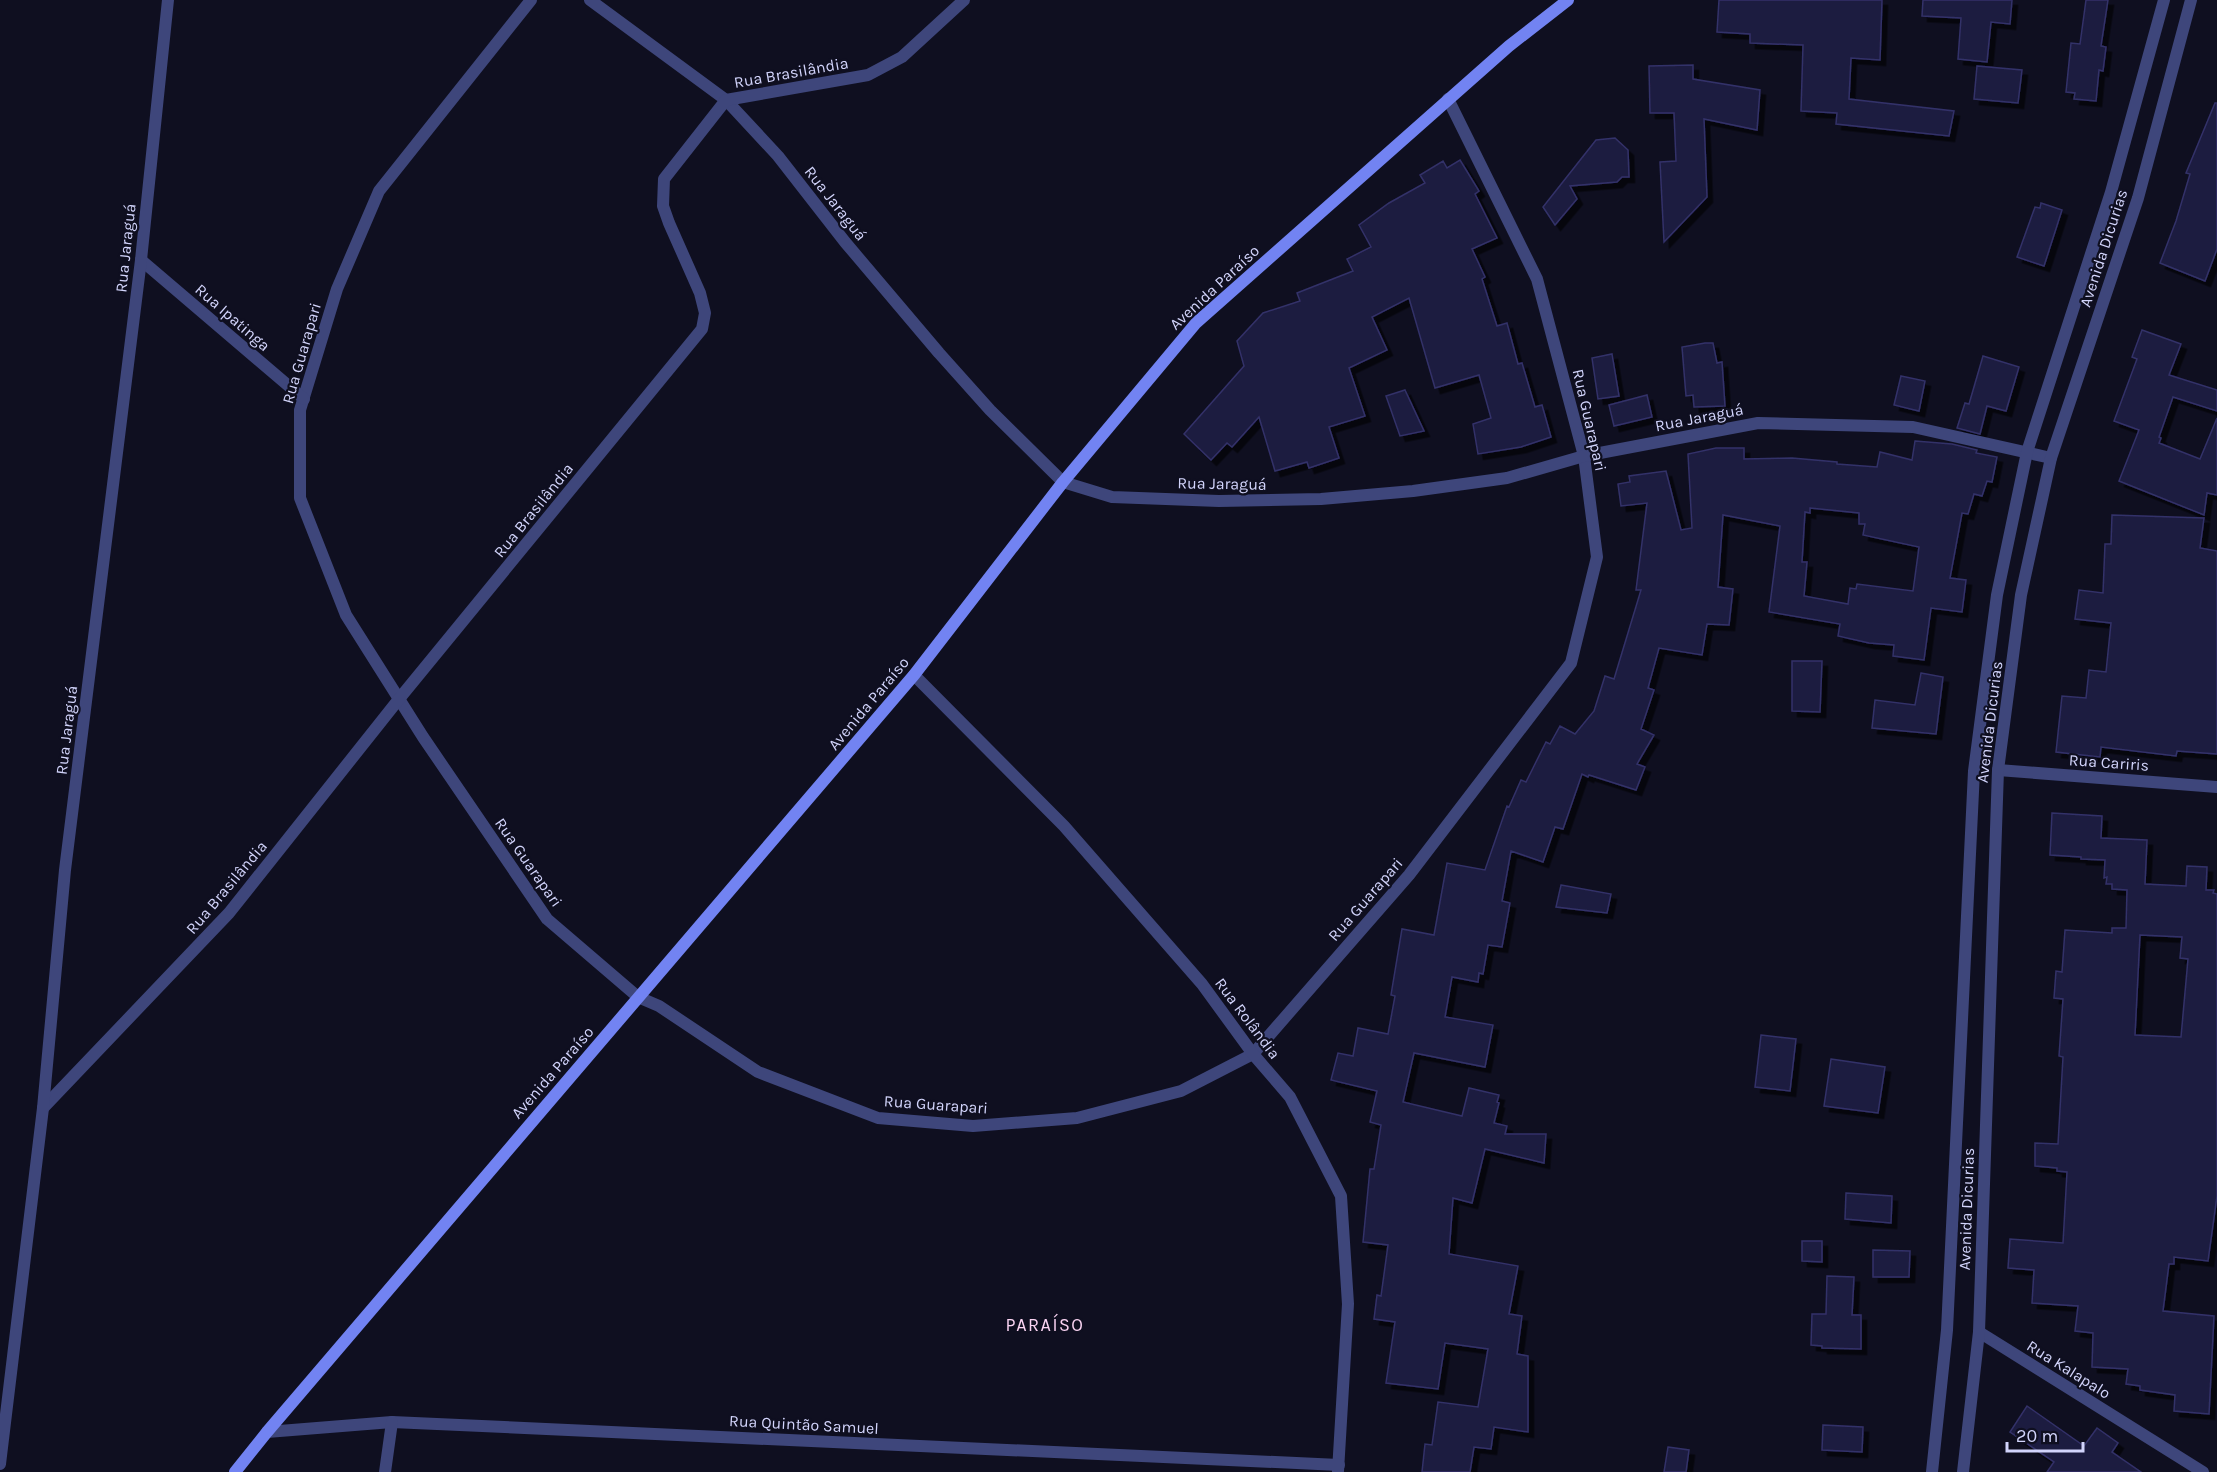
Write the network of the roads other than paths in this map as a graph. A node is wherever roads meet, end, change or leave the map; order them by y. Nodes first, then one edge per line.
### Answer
1 (168, 0) edge
2 (531, 0) edge
3 (591, 0) edge
4 (964, 0) edge
5 (1568, 0) edge
6 (2164, 0) edge
7 (2191, 0) edge
8 (1448, 99) junction
9 (726, 100) junction
10 (141, 260) junction
11 (304, 399) junction
12 (2027, 452) junction
13 (1584, 456) junction
14 (2051, 458) junction
15 (1062, 482) junction
16 (915, 675) junction
17 (399, 699) junction
18 (1998, 770) junction
19 (2217, 787) edge
20 (638, 997) junction
21 (1253, 1054) junction
22 (43, 1108) junction
23 (1979, 1332) junction
24 (392, 1422) junction
25 (267, 1432) junction
26 (0, 1464) edge
27 (1339, 1469) edge
28 (235, 1472) edge
29 (385, 1472) edge
30 (1932, 1472) edge
31 (1963, 1472) edge
32 (2203, 1472) edge

1 - 10 street, Rua Jaraguá
2 - 11 street, Rua Guarapari
3 - 9 street, Rua Jaraguá
4 - 9 street, Rua Brasilândia
5 - 8 main road, Avenida Paraíso
6 - 12 street, Avenida Dicurias
7 - 14 street, Avenida Dicurias
8 - 13 street, Rua Guarapari
8 - 15 main road, Avenida Paraíso
9 - 15 street, Rua Jaraguá
9 - 17 street, Rua Brasilândia
10 - 11 street, Rua Ipatinga
10 - 22 street, Rua Jaraguá
11 - 17 street, Rua Guarapari
12 - 13 street, Rua Jaraguá
12 - 14 street, Rua Jaraguá
12 - 30 street, Avenida Dicurias
13 - 15 street, Rua Jaraguá
13 - 21 street, Rua Guarapari
14 - 18 street, Avenida Dicurias
15 - 16 main road, Avenida Paraíso
16 - 20 main road, Avenida Paraíso
16 - 21 street, Rua Rolândia
17 - 20 street, Rua Guarapari
17 - 22 street, Rua Brasilândia
18 - 19 street, Rua Cariris
18 - 23 street, Avenida Dicurias
20 - 21 street, Rua Guarapari
20 - 25 main road, Avenida Paraíso
21 - 27 street, Rua Rolândia
22 - 26 street, Rua Jaraguá
23 - 31 street, Avenida Dicurias
23 - 32 street, Rua Kalapalo
24 - 25 street, Rua Quintão Samuel
24 - 27 street, Rua Quintão Samuel
24 - 29 street
25 - 28 main road, Avenida Paraíso

